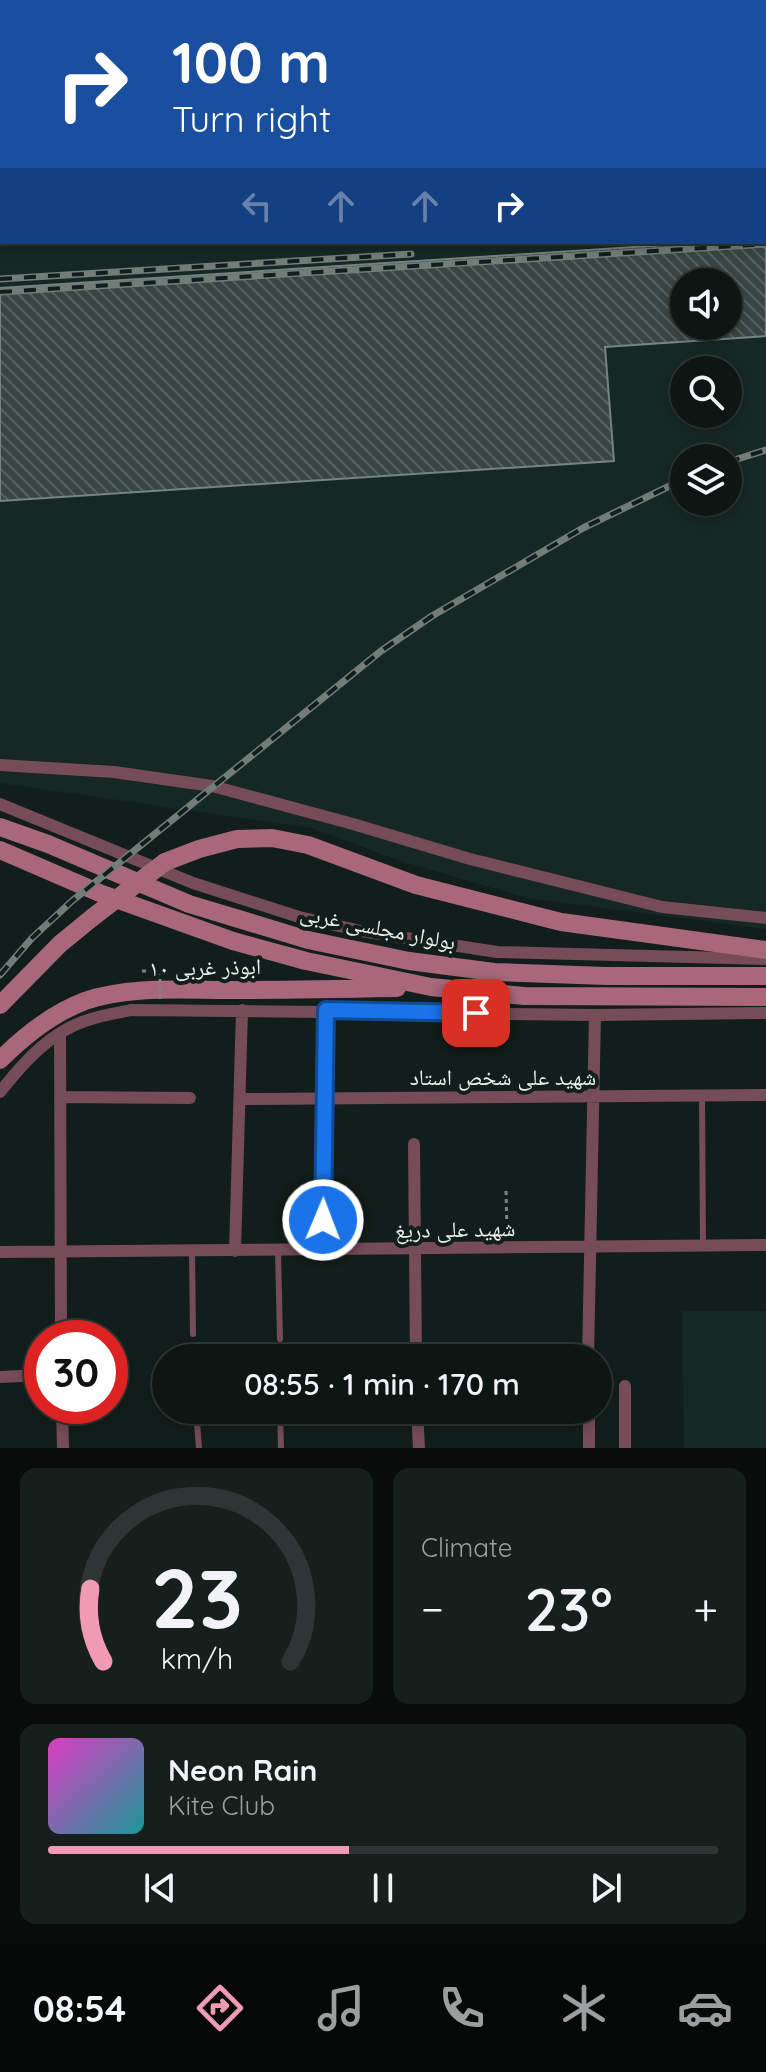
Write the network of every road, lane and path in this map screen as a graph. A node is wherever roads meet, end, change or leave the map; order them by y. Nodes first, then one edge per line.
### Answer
1 (0, 765) edge
2 (0, 804) edge
3 (0, 827) edge
4 (0, 850) edge
5 (766, 918) edge
6 (766, 950) edge
7 (766, 959) edge
8 (766, 965) edge
9 (142, 971) dead end
10 (657, 976) junction
11 (766, 976) edge
12 (431, 987) junction
13 (766, 997) edge
14 (160, 1003) dead end
15 (0, 1005) edge
16 (242, 1010) junction
17 (326, 1010) junction
18 (766, 1013) edge
19 (595, 1015) junction
20 (60, 1033) junction
21 (0, 1060) edge
22 (0, 1092) edge
23 (702, 1095) junction
24 (766, 1095) edge
25 (593, 1096) junction
26 (60, 1097) junction
27 (190, 1098) dead end
28 (325, 1098) junction
29 (240, 1099) junction
30 (414, 1144) dead end
31 (506, 1191) dead end
32 (766, 1245) edge
33 (703, 1247) junction
34 (591, 1248) junction
35 (507, 1249) junction
36 (60, 1250) junction
37 (322, 1250) junction
38 (414, 1250) junction
39 (192, 1251) junction
40 (235, 1251) junction
41 (278, 1251) junction
42 (0, 1252) edge
43 (61, 1320) edge
44 (193, 1334) dead end
45 (280, 1339) dead end
46 (416, 1344) edge
47 (588, 1344) edge
48 (24, 1376) edge
49 (0, 1377) edge
50 (625, 1386) dead end
51 (62, 1424) edge
52 (197, 1424) edge
53 (280, 1424) edge
54 (418, 1424) edge
55 (589, 1424) edge
56 (63, 1448) edge
57 (199, 1448) edge
58 (281, 1448) edge
59 (419, 1448) edge
60 (589, 1448) edge
61 (625, 1448) edge

1 - 5 street
2 - 7 street
3 - 10 main road, بولوار مجلسی غربی
4 - 12 main road, بولوار مجلسی غربی
6 - 15 main road, bridge
8 - 10 main road
9 - 14 path, bridge
10 - 11 main road, بولوار مجلسی غربی
12 - 13 main road, بولوار مجلسی غربی
12 - 21 main road, ابوذر غربی ۱۰
16 - 17 street
16 - 20 street
16 - 29 street
17 - 19 street
17 - 28 street
18 - 19 street
19 - 25 street
20 - 22 street
20 - 26 street
23 - 24 street, شهید علی شخص استاد
23 - 25 street, شهید علی شخص استاد
23 - 33 lane
25 - 28 street, شهید علی شخص استاد
25 - 34 street
26 - 27 street
26 - 36 street
28 - 29 street, شهید علی شخص استاد
28 - 37 street
29 - 40 street
30 - 38 street
31 - 35 path
32 - 33 street, شهید علی دریغ
33 - 34 street, شهید علی دریغ
34 - 35 street, شهید علی دریغ
34 - 47 street
35 - 38 street, شهید علی دریغ
36 - 39 street, شهید علی دریغ
36 - 42 street, شهید علی دریغ
36 - 43 street
37 - 38 street, شهید علی دریغ
37 - 41 street, شهید علی دریغ
38 - 46 street
39 - 40 street, شهید علی دریغ
39 - 44 lane
40 - 41 street, شهید علی دریغ
41 - 45 lane
48 - 49 street
50 - 61 street
51 - 56 street
52 - 57 lane
53 - 58 lane
54 - 59 street
55 - 60 street

